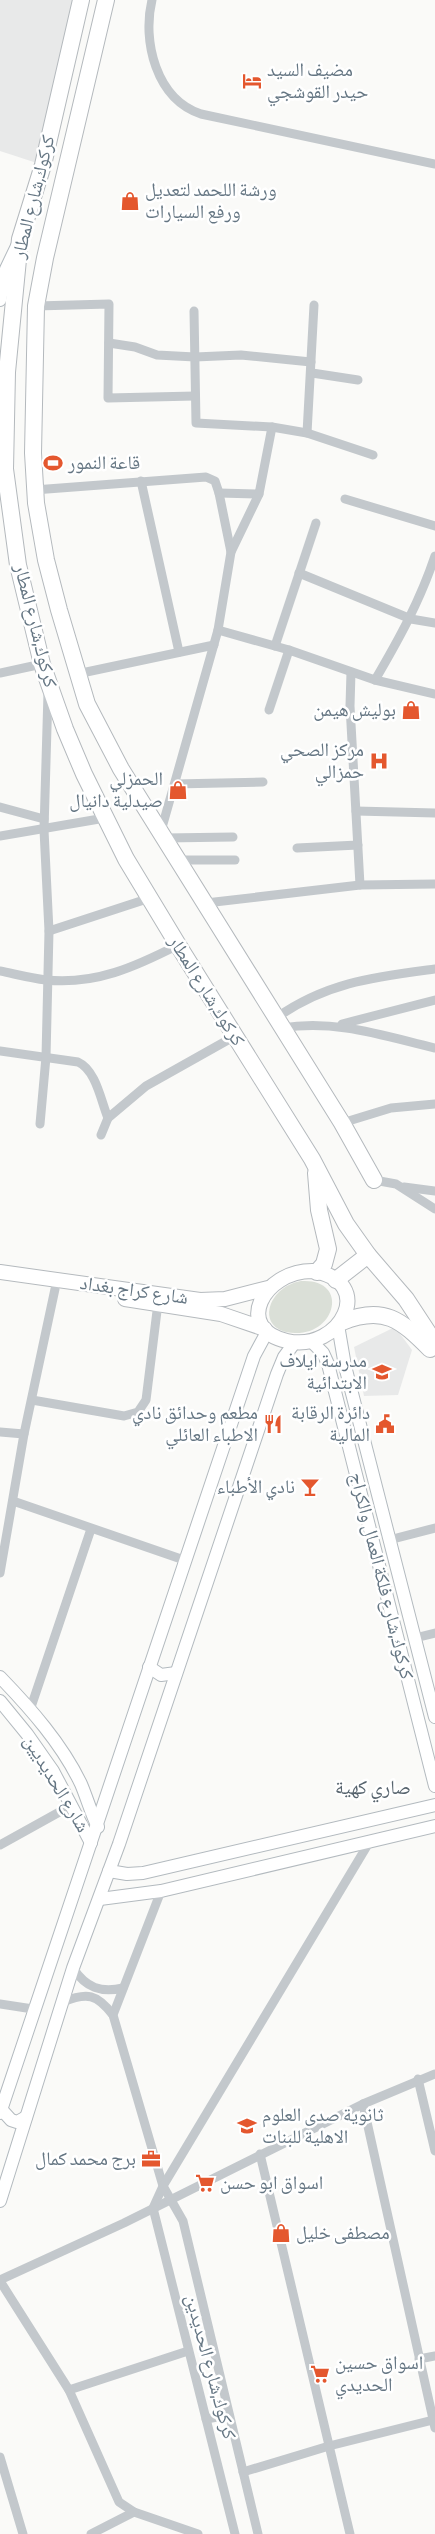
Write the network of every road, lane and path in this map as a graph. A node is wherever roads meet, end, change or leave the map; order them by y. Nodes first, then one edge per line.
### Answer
1 (81, 0) edge
2 (106, 0) edge
3 (152, 0) edge
4 (73, 41) junction
5 (96, 45) junction
6 (435, 164) edge
7 (20, 240) junction
8 (0, 300) edge
9 (314, 305) dead end
10 (36, 306) junction
11 (194, 311) dead end
12 (109, 343) junction
13 (194, 358) junction
14 (311, 362) junction
15 (312, 372) junction
16 (358, 380) dead end
17 (195, 396) junction
18 (272, 427) junction
19 (307, 433) junction
20 (373, 455) dead end
21 (2, 465) edge
22 (141, 481) junction
23 (34, 490) junction
24 (220, 493) junction
25 (259, 494) junction
26 (345, 499) dead end
27 (316, 523) dead end
28 (435, 526) edge
29 (231, 552) junction
30 (435, 556) edge
31 (46, 560) junction
32 (18, 565) junction
33 (299, 573) junction
34 (59, 610) junction
35 (30, 614) junction
36 (411, 619) junction
37 (435, 623) edge
38 (218, 630) junction
39 (214, 644) junction
40 (275, 646) junction
41 (289, 650) junction
42 (179, 652) junction
43 (42, 664) junction
44 (351, 672) junction
45 (0, 673) edge
46 (77, 674) junction
47 (375, 680) junction
48 (48, 683) junction
49 (435, 694) edge
50 (269, 710) dead end
51 (264, 782) dead end
52 (175, 784) junction
53 (0, 807) edge
54 (356, 812) junction
55 (435, 813) edge
56 (105, 818) junction
57 (44, 820) junction
58 (44, 830) junction
59 (163, 834) junction
60 (0, 836) edge
61 (232, 837) dead end
62 (358, 845) junction
63 (297, 848) dead end
64 (179, 860) junction
65 (235, 860) dead end
66 (435, 884) edge
67 (360, 885) junction
68 (150, 898) junction
69 (206, 904) junction
70 (49, 930) junction
71 (178, 946) junction
72 (435, 969) edge
73 (0, 971) edge
74 (46, 980) junction
75 (435, 1000) edge
76 (279, 1023) junction
77 (339, 1025) junction
78 (234, 1036) junction
79 (435, 1048) edge
80 (0, 1051) edge
81 (46, 1057) junction
82 (435, 1104) edge
83 (108, 1118) junction
84 (342, 1123) junction
85 (40, 1124) dead end
86 (101, 1135) dead end
87 (316, 1166) junction
88 (374, 1180) joint
89 (401, 1187) junction
90 (435, 1191) edge
91 (435, 1208) edge
92 (368, 1255) junction
93 (0, 1272) edge
94 (317, 1272) junction
95 (336, 1280) junction
96 (0, 1281) edge
97 (268, 1288) junction
98 (55, 1289) junction
99 (158, 1303) junction
100 (340, 1324) junction
101 (266, 1330) junction
102 (311, 1341) junction
103 (295, 1342) junction
104 (435, 1343) edge
105 (435, 1353) edge
106 (32, 1400) junction
107 (0, 1432) edge
108 (24, 1434) junction
109 (13, 1501) junction
110 (435, 1528) edge
111 (91, 1529) junction
112 (389, 1540) junction
113 (184, 1560) junction
114 (0, 1573) edge
115 (435, 1633) edge
116 (415, 1638) junction
117 (149, 1667) junction
118 (176, 1673) junction
119 (0, 1677) edge
120 (0, 1701) edge
121 (30, 1710) junction
122 (435, 1717) edge
123 (435, 1786) edge
124 (435, 1805) edge
125 (72, 1806) junction
126 (435, 1826) edge
127 (98, 1827) junction
128 (370, 1841) junction
129 (91, 1843) junction
130 (0, 1845) edge
131 (109, 1871) junction
132 (161, 1891) junction
133 (100, 1899) junction
134 (73, 1968) junction
135 (123, 1988) junction
136 (63, 2002) junction
137 (0, 2004) edge
138 (33, 2009) junction
139 (113, 2015) junction
140 (435, 2074) edge
141 (418, 2079) junction
142 (363, 2104) junction
143 (1, 2111) edge
144 (26, 2117) junction
145 (435, 2151) edge
146 (260, 2154) junction
147 (163, 2186) junction
148 (171, 2199) junction
149 (0, 2201) edge
150 (153, 2208) junction
151 (0, 2280) edge
152 (188, 2351) junction
153 (435, 2356) edge
154 (419, 2359) junction
155 (69, 2390) junction
156 (229, 2415) junction
157 (206, 2420) junction
158 (434, 2424) edge
159 (329, 2446) junction
160 (0, 2457) edge
161 (243, 2472) junction
162 (134, 2512) junction
163 (23, 2534) edge
164 (91, 2534) edge
165 (198, 2534) edge
166 (235, 2534) edge
167 (258, 2534) edge
168 (350, 2534) edge

1 - 4 highway, كركوك,شارع المطار
2 - 5 highway, كركوك,شارع المطار
3 - 6 street
4 - 5 highway
4 - 7 highway, كركوك,شارع المطار
5 - 10 highway, كركوك,شارع المطار
7 - 8 street
7 - 21 highway, كركوك,شارع المطار
9 - 14 street
10 - 12 street
10 - 23 highway, كركوك,شارع المطار
11 - 13 street
12 - 13 street
12 - 17 street
13 - 14 street
13 - 17 street
14 - 15 street
15 - 16 street
15 - 19 street
17 - 18 street
18 - 19 street
18 - 25 street
19 - 20 street
21 - 32 highway, كركوك,شارع المطار
22 - 23 street
22 - 24 street
22 - 42 street
23 - 31 highway, كركوك,شارع المطار
24 - 25 street
24 - 29 street
25 - 29 street
26 - 28 street
27 - 33 street
29 - 38 street
30 - 36 street
31 - 32 highway
31 - 34 highway, كركوك,شارع المطار
32 - 35 highway, كركوك,شارع المطار
33 - 36 street
33 - 40 street
34 - 35 highway
34 - 46 highway, كركوك,شارع المطار
35 - 43 highway, كركوك,شارع المطار
36 - 37 street
36 - 47 street
38 - 39 street
38 - 40 street
39 - 42 street
39 - 52 street
40 - 41 street
41 - 44 street
41 - 50 street
42 - 46 street
43 - 45 street
43 - 48 highway, كركوك,شارع المطار
44 - 47 street
44 - 54 street
46 - 59 highway, كركوك,شارع المطار
47 - 49 street
48 - 56 highway, كركوك,شارع المطار
48 - 57 street
51 - 52 street
52 - 59 street
53 - 57 street
54 - 55 street
54 - 62 street
56 - 58 street
56 - 68 highway, كركوك,شارع المطار
57 - 58 street
58 - 60 street
58 - 70 street
59 - 61 street
59 - 64 highway, كركوك,شارع المطار
62 - 63 street
62 - 67 street
64 - 65 street
64 - 69 highway, كركوك,شارع المطار
66 - 67 street
67 - 69 street
68 - 70 street
68 - 71 highway, كركوك,شارع المطار
69 - 76 highway, كركوك,شارع المطار
70 - 74 street
71 - 74 street
71 - 78 highway, كركوك,شارع المطار
72 - 76 street
73 - 74 street
74 - 81 street
75 - 77 street
76 - 77 street
76 - 84 highway, كركوك,شارع المطار
77 - 79 street
78 - 83 street
78 - 87 highway, كركوك,شارع المطار
80 - 81 street
81 - 83 street
81 - 85 street
82 - 84 street
83 - 86 street
84 - 88 highway, كركوك,شارع المطار
87 - 92 highway, كركوك,شارع المطار
87 - 94 highway
88 - 89 street
89 - 90 street
89 - 91 street
92 - 95 highway
92 - 104 highway, كركوك,شارع المطار
93 - 97 main road, شارع كراج بغداد
94 - 95 main road
94 - 97 main road
95 - 100 main road
96 - 98 main road, شارع كراج بغداد
97 - 101 main road
98 - 99 main road, شارع كراج بغداد
98 - 106 street
99 - 101 main road, شارع كراج بغداد
99 - 106 street
100 - 102 main road
100 - 105 highway
100 - 112 street, كركوك,شارع فلكة العمال والكراج
101 - 103 main road
101 - 113 street
102 - 103 main road
102 - 123 street, كركوك,شارع فلكة العمال والكراج
103 - 118 street
106 - 108 street
107 - 108 street
108 - 109 street
109 - 111 street
109 - 114 street
110 - 112 street
111 - 113 street
111 - 121 street
112 - 116 street, كركوك,شارع فلكة العمال والكراج
113 - 117 street
115 - 116 street
116 - 122 street, كركوك,شارع فلكة العمال والكراج
117 - 118 street
117 - 127 street
118 - 131 street
119 - 121 street, شارع الحديديين
120 - 125 street, شارع الحديديين
121 - 127 street, شارع الحديديين
124 - 131 street
125 - 129 street, شارع الحديديين
125 - 130 street
126 - 128 street
127 - 129 street
128 - 132 street
128 - 147 street
129 - 138 street
131 - 133 street
132 - 133 street
132 - 135 street
133 - 134 street
134 - 135 street
134 - 136 street
135 - 139 street
136 - 139 street
136 - 144 street
137 - 138 street
138 - 143 street
139 - 147 street, كركوك,شارع الحديدين
140 - 141 street
141 - 142 street
141 - 145 street
142 - 146 street
142 - 154 street
143 - 144 street
144 - 149 street
146 - 148 street
146 - 159 street
147 - 148 street, كركوك,شارع الحديدين
147 - 150 street
148 - 150 street
148 - 156 street, كركوك,شارع الحديدين
150 - 151 street
150 - 152 street, كركوك,شارع الحديدين
151 - 155 street
152 - 155 street
152 - 157 street, كركوك,شارع الحديدين
153 - 154 street
154 - 158 street
155 - 162 street
156 - 157 street
156 - 161 street, كركوك,شارع الحديدين
157 - 166 street, كركوك,شارع الحديدين
158 - 159 street
159 - 161 street
159 - 168 street
160 - 163 street
161 - 167 street, كركوك,شارع الحديدين
162 - 164 street
162 - 165 street

